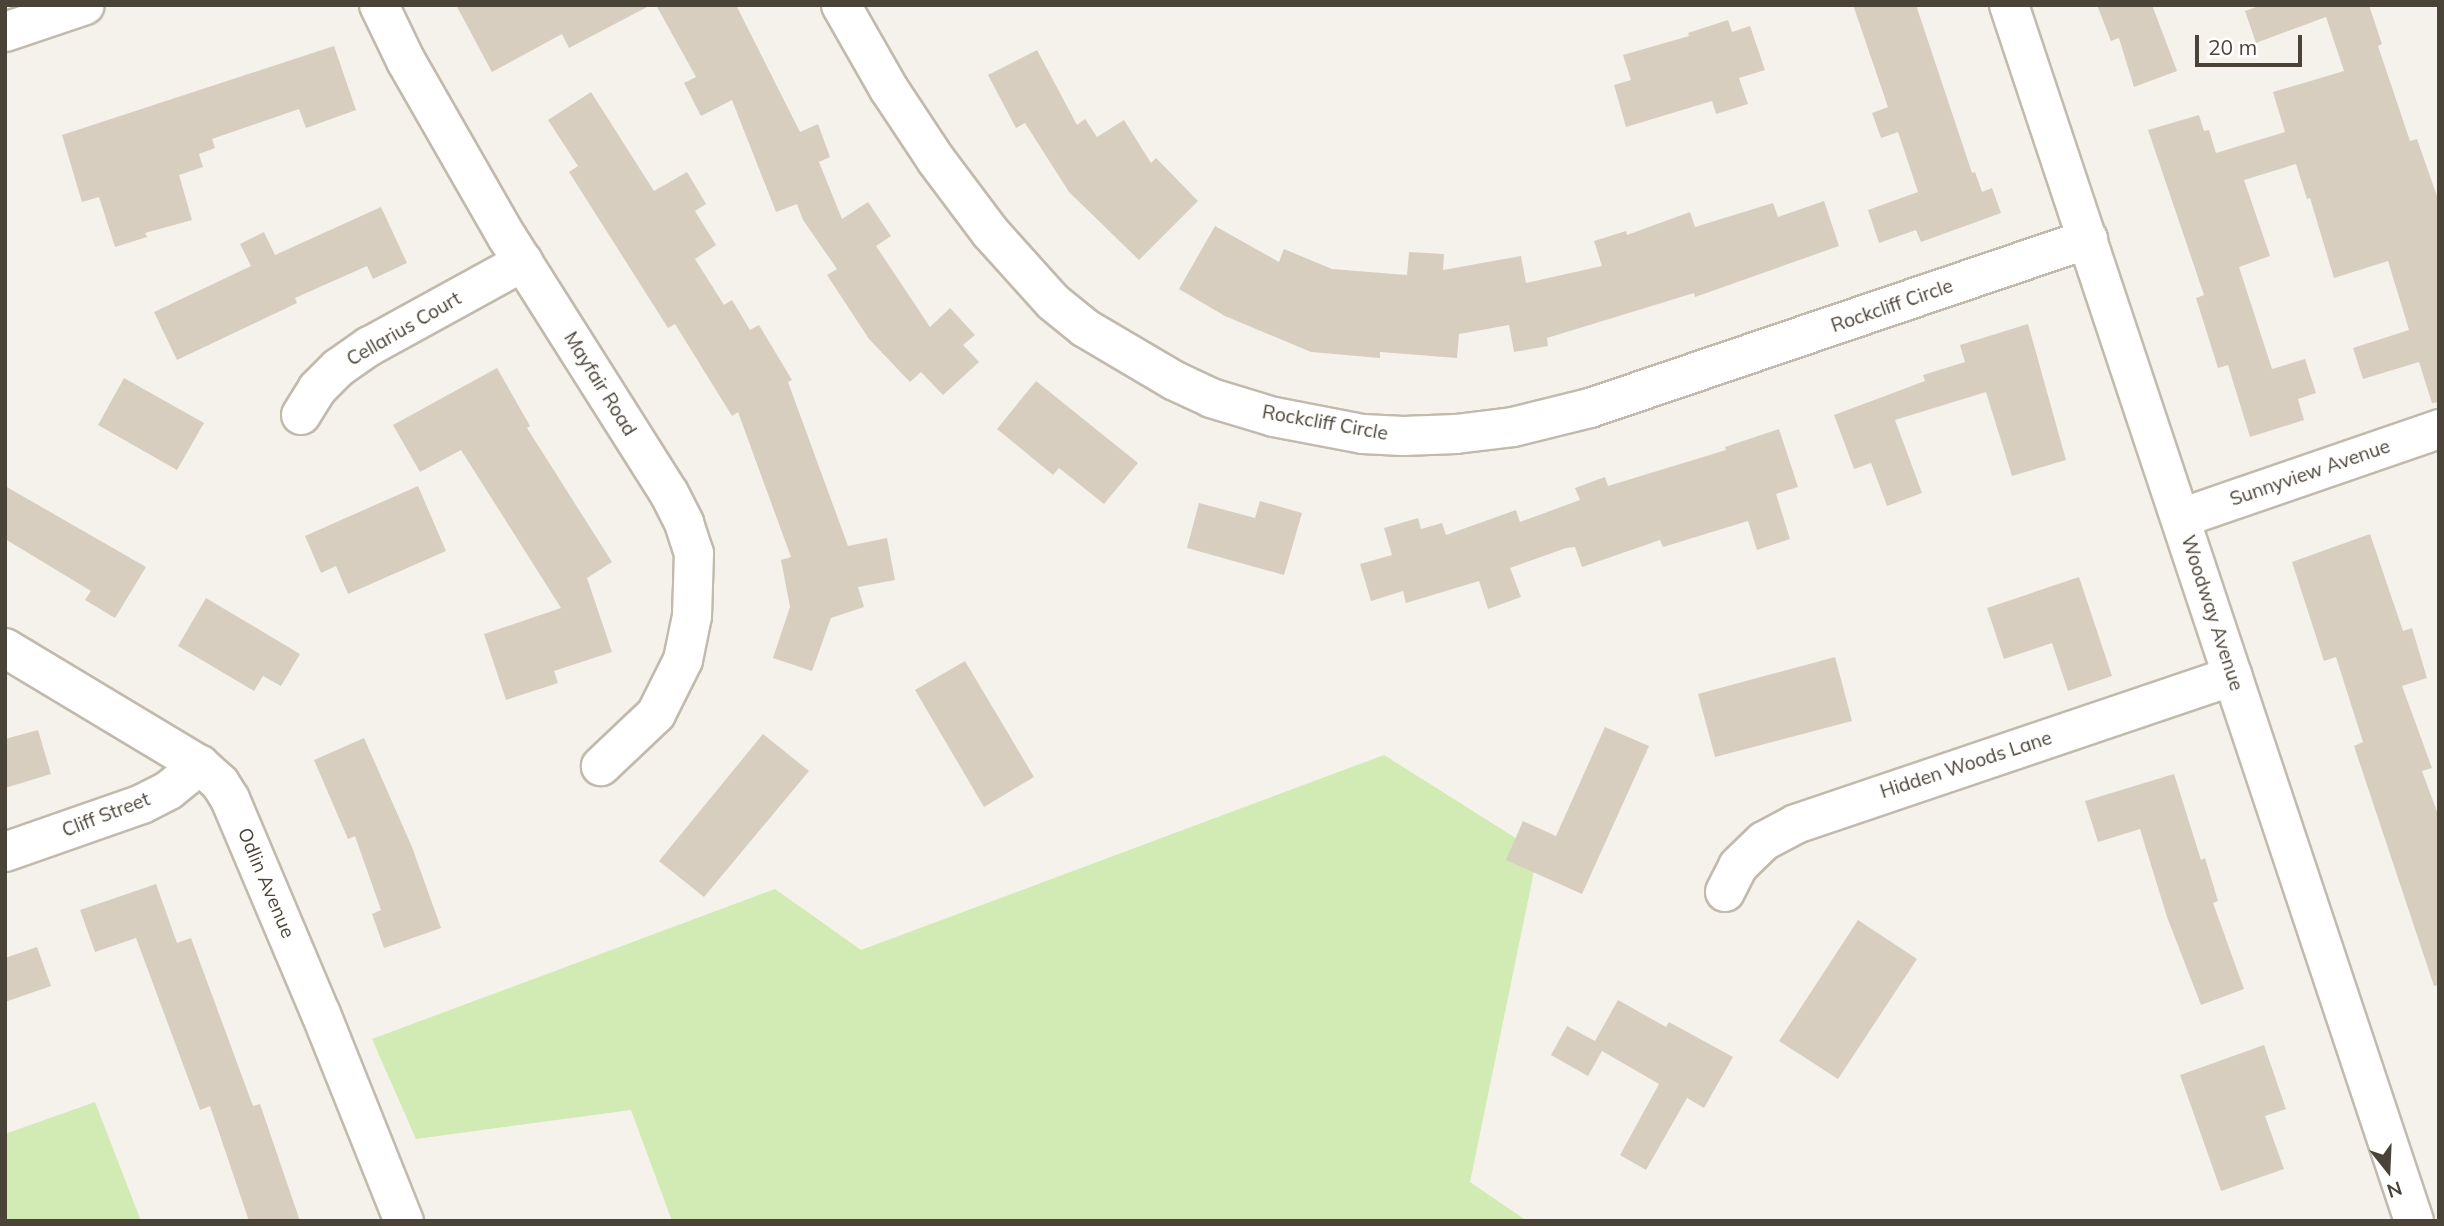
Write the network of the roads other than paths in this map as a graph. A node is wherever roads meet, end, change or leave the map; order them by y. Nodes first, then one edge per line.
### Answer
1 (85, 5) edge
2 (379, 5) edge
3 (841, 5) edge
4 (2009, 5) edge
5 (5, 32) edge
6 (2088, 239) junction
7 (523, 262) junction
8 (301, 415) dead end
9 (2439, 429) edge
10 (2180, 518) junction
11 (5, 648) edge
12 (2233, 676) junction
13 (200, 765) junction
14 (601, 766) dead end
15 (5, 852) edge
16 (1725, 892) dead end
17 (404, 1221) edge
18 (2414, 1221) edge

1 - 5 street
2 - 7 street, Mayfair Road
3 - 6 street, Rockcliff Circle
4 - 6 street, Woodway Avenue
6 - 10 street, Woodway Avenue
7 - 8 street, Cellarius Court
7 - 14 street, Mayfair Road
9 - 10 street, Sunnyview Avenue
10 - 12 street, Woodway Avenue
11 - 13 street, Odlin Avenue
12 - 16 street, Hidden Woods Lane
12 - 18 street, Woodway Avenue
13 - 15 street, Cliff Street
13 - 17 street, Odlin Avenue

